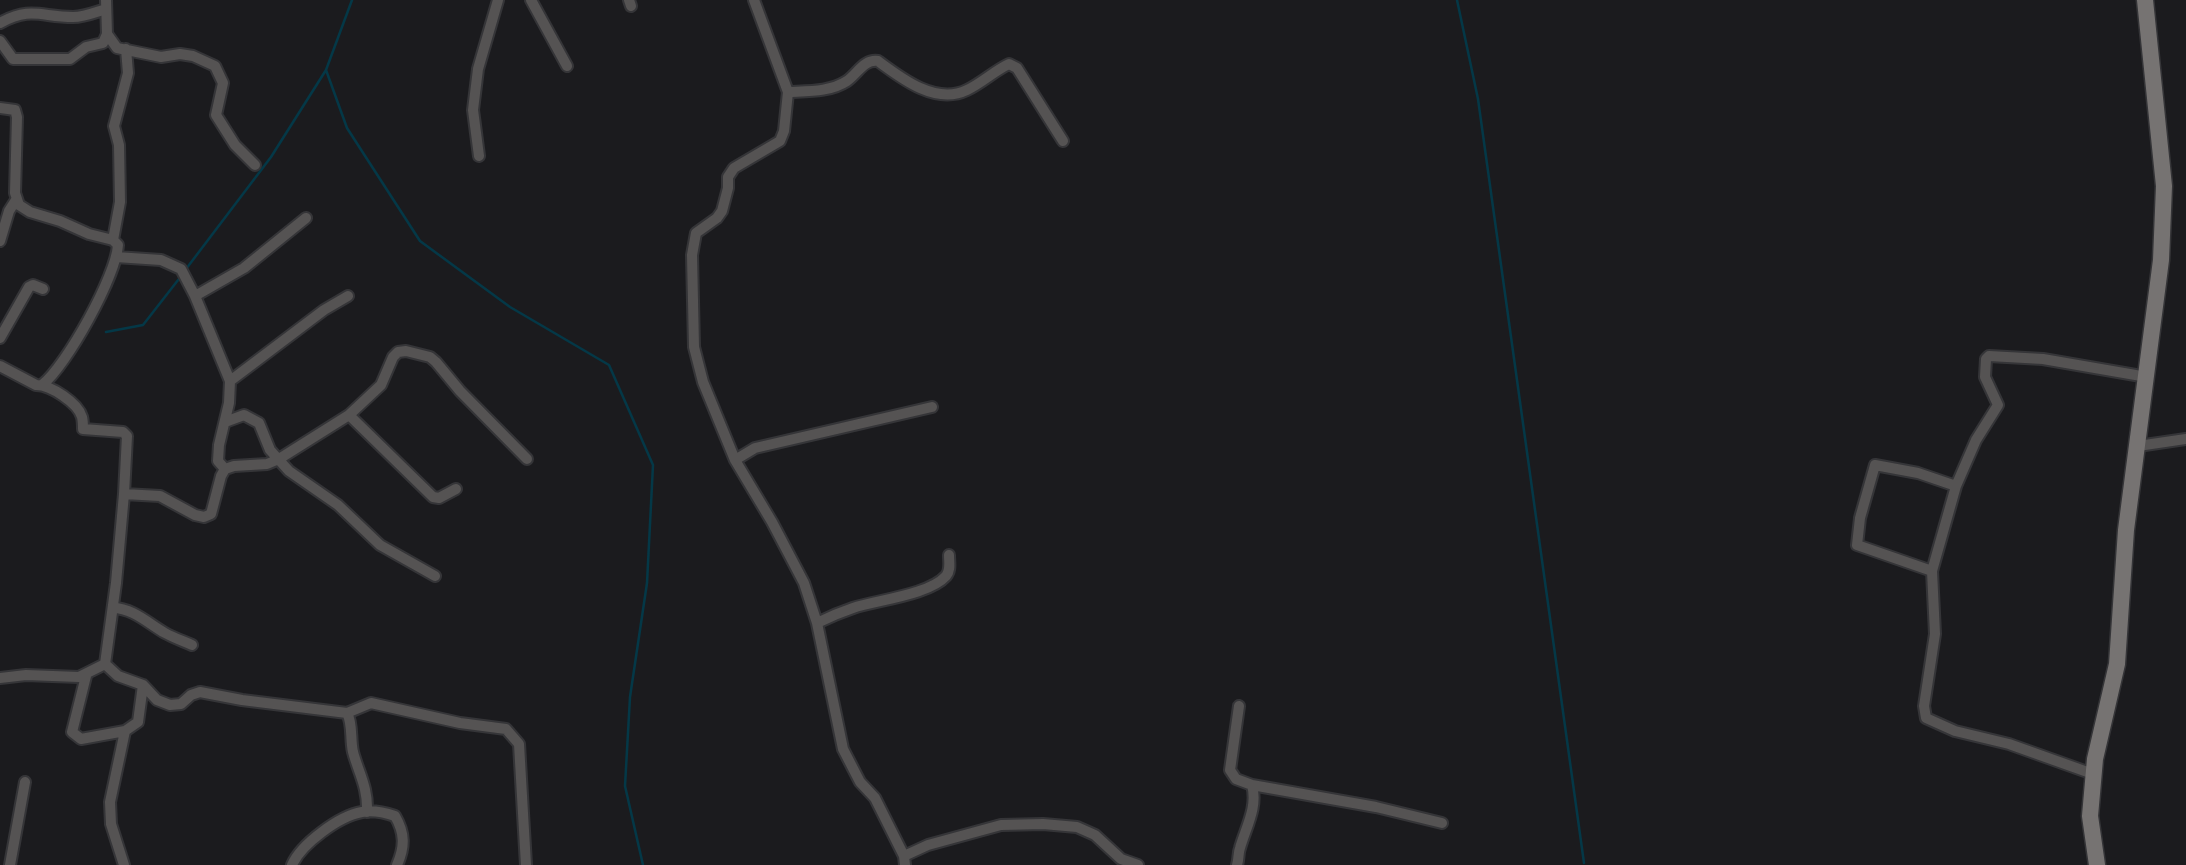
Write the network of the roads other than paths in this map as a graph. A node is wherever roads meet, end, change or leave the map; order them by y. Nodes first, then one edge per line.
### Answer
1 (498, 0) edge
2 (531, 0) edge
3 (754, 0) edge
4 (2145, 0) edge
5 (106, 4) edge
6 (0, 23) edge
7 (107, 34) junction
8 (0, 41) edge
9 (126, 49) junction
10 (568, 66) dead end
11 (788, 92) junction
12 (0, 108) edge
13 (1063, 141) dead end
14 (479, 156) dead end
15 (255, 165) dead end
16 (16, 200) junction
17 (4, 211) edge
18 (306, 218) dead end
19 (113, 240) junction
20 (0, 241) edge
21 (116, 257) junction
22 (43, 289) dead end
23 (195, 296) junction
24 (348, 296) dead end
25 (0, 338) edge
26 (0, 366) edge
27 (2147, 377) junction
28 (230, 381) junction
29 (42, 385) junction
30 (932, 407) dead end
31 (349, 415) junction
32 (225, 422) junction
33 (2186, 439) edge
34 (2137, 446) junction
35 (279, 458) junction
36 (527, 459) dead end
37 (735, 460) junction
38 (225, 470) junction
39 (1956, 486) junction
40 (456, 489) dead end
41 (124, 494) junction
42 (949, 555) dead end
43 (1932, 571) junction
44 (435, 576) dead end
45 (113, 608) junction
46 (817, 623) junction
47 (192, 645) dead end
48 (106, 664) junction
49 (86, 676) junction
50 (0, 678) edge
51 (143, 685) junction
52 (1240, 706) dead end
53 (347, 713) junction
54 (125, 732) junction
55 (2093, 774) junction
56 (25, 782) dead end
57 (1252, 785) junction
58 (367, 812) junction
59 (1442, 823) dead end
60 (904, 860) edge
61 (10, 865) edge
62 (124, 865) edge
63 (292, 865) edge
64 (397, 865) edge
65 (526, 865) edge
66 (1138, 865) edge
67 (1237, 865) edge
68 (2097, 865) edge

1 - 14 street
2 - 10 street
3 - 11 street
4 - 27 street
5 - 6 street
5 - 7 street
7 - 8 street
7 - 9 street
9 - 15 street
9 - 19 street
11 - 13 street
11 - 37 street
12 - 16 street
16 - 17 street
16 - 19 street
17 - 20 street
18 - 23 street
19 - 21 street
21 - 23 street
21 - 29 street
22 - 25 street
23 - 28 street
24 - 28 street
26 - 29 street
27 - 34 street
27 - 39 street
28 - 32 street
29 - 41 street
30 - 37 street
31 - 35 street
31 - 36 street
31 - 40 street
32 - 35 street
32 - 38 street
33 - 34 street
34 - 55 street
35 - 38 street
35 - 44 street
37 - 46 street
38 - 41 street
39 - 43 street
39 - 43 street
41 - 45 street
42 - 46 street
43 - 55 street
45 - 47 street
45 - 48 street
46 - 60 street
48 - 49 street
48 - 51 street
49 - 50 street
49 - 54 street
51 - 53 street
51 - 54 street
52 - 57 street
53 - 58 street
53 - 65 street
54 - 62 street
55 - 68 street
56 - 61 street
57 - 59 street
57 - 67 street
58 - 63 street
58 - 64 street
60 - 66 street

